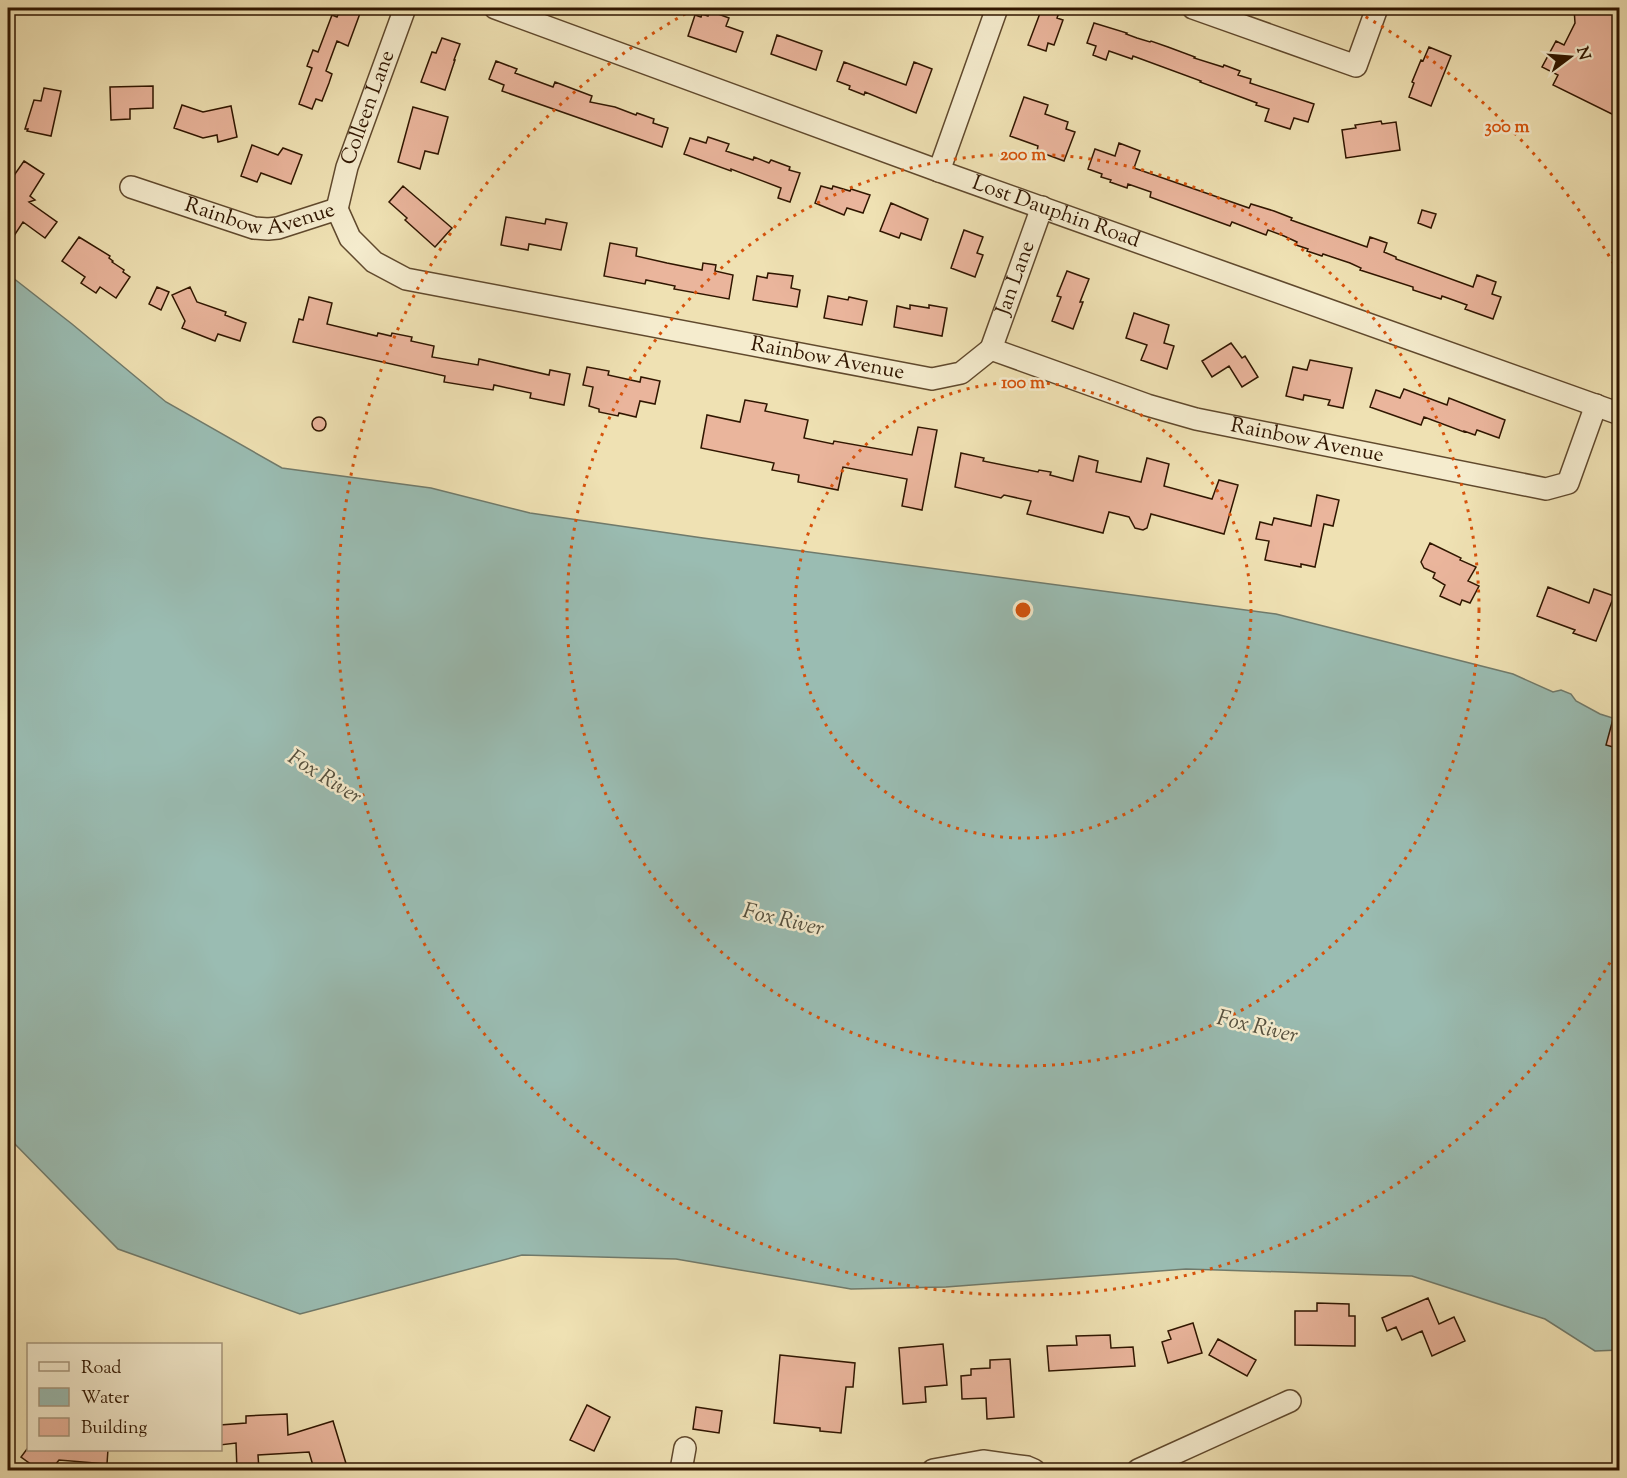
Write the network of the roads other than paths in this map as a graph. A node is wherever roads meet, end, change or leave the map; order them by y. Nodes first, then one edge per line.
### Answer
1 (405, 8) edge
2 (495, 8) edge
3 (997, 8) edge
4 (1192, 8) edge
5 (1377, 8) edge
6 (939, 171) junction
7 (130, 187) dead end
8 (1042, 207) junction
9 (338, 209) junction
10 (991, 349) junction
11 (1596, 405) junction
12 (1620, 414) edge
13 (1290, 1401) dead end
14 (685, 1449) dead end
15 (681, 1470) edge
16 (933, 1470) edge
17 (1034, 1470) edge
18 (1138, 1470) edge

1 - 9 street, Colleen Lane
2 - 6 street, Lost Dauphin Road
3 - 6 street
4 - 5 street
6 - 8 street, Lost Dauphin Road
7 - 9 street, Rainbow Avenue
8 - 10 street, Jan Lane
8 - 11 street, Lost Dauphin Road
9 - 10 street, Rainbow Avenue
10 - 11 street, Rainbow Avenue
11 - 12 street, Lost Dauphin Road
13 - 18 street
14 - 15 street
16 - 17 street

